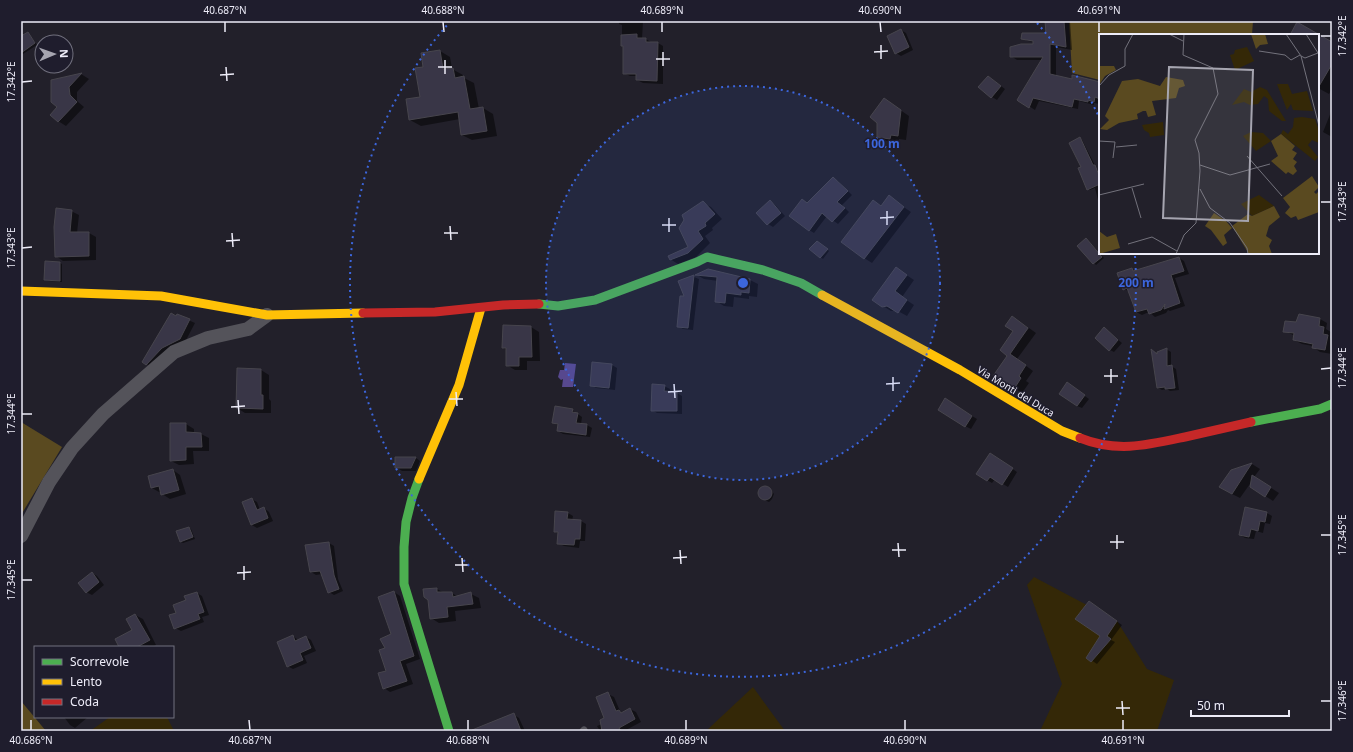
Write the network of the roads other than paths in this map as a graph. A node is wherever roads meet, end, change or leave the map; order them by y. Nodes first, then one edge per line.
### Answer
1 (21, 291) edge
2 (481, 308) junction
3 (267, 315) junction
4 (1332, 404) edge
5 (21, 536) edge
6 (449, 731) edge

1 - 3 street
2 - 3 street
2 - 4 street, Via Monti del Duca
2 - 6 street
3 - 5 street

